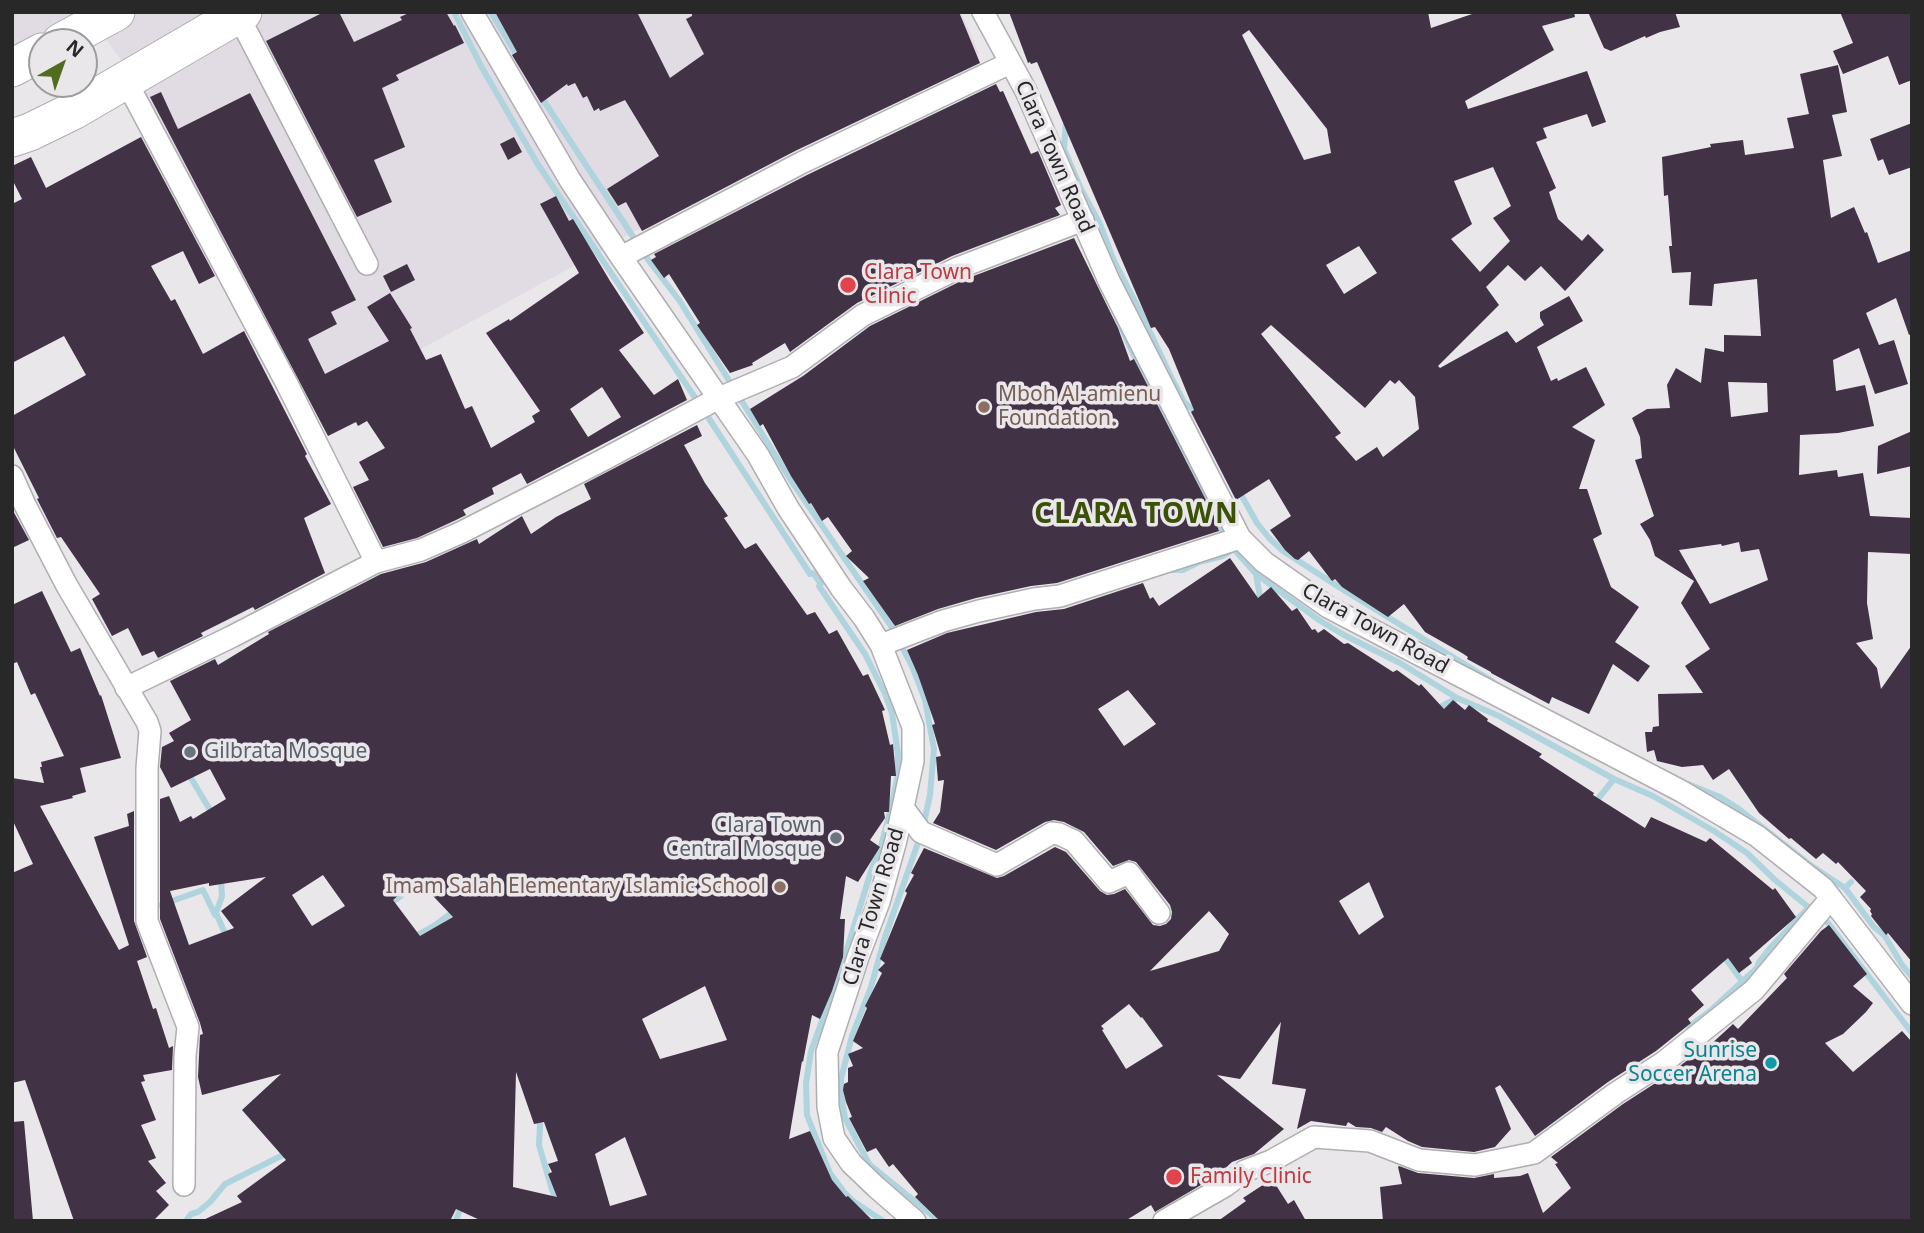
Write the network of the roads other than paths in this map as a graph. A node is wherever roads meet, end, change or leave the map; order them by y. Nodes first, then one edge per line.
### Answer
1 (116, 12) edge
2 (472, 12) edge
3 (983, 12) edge
4 (241, 14) edge
5 (87, 28) edge
6 (28, 59) edge
7 (1002, 67) junction
8 (12, 68) edge
9 (126, 81) junction
10 (12, 138) edge
11 (1083, 220) junction
12 (624, 255) junction
13 (367, 264) dead end
14 (719, 398) junction
15 (12, 476) edge
16 (1240, 538) junction
17 (376, 562) junction
18 (881, 645) junction
19 (126, 688) junction
20 (904, 809) junction
21 (1831, 898) junction
22 (1159, 913) dead end
23 (1912, 1004) edge
24 (184, 1185) dead end
25 (915, 1221) edge
26 (1164, 1221) edge

1 - 5 highway
2 - 12 street, Clara Town Road
3 - 7 street, Clara Town Road
4 - 9 highway
4 - 13 street
6 - 8 highway
7 - 11 street, Clara Town Road
7 - 12 street
9 - 10 highway
9 - 17 street
11 - 14 street
11 - 16 street, Clara Town Road
12 - 14 street, Clara Town Road
14 - 17 street
14 - 18 street, Clara Town Road
15 - 19 street
16 - 18 street
16 - 21 street, Clara Town Road
17 - 19 street
18 - 20 street, Clara Town Road
19 - 24 street
20 - 22 street
20 - 25 street, Clara Town Road
21 - 23 street, Clara Town Road
21 - 26 street

